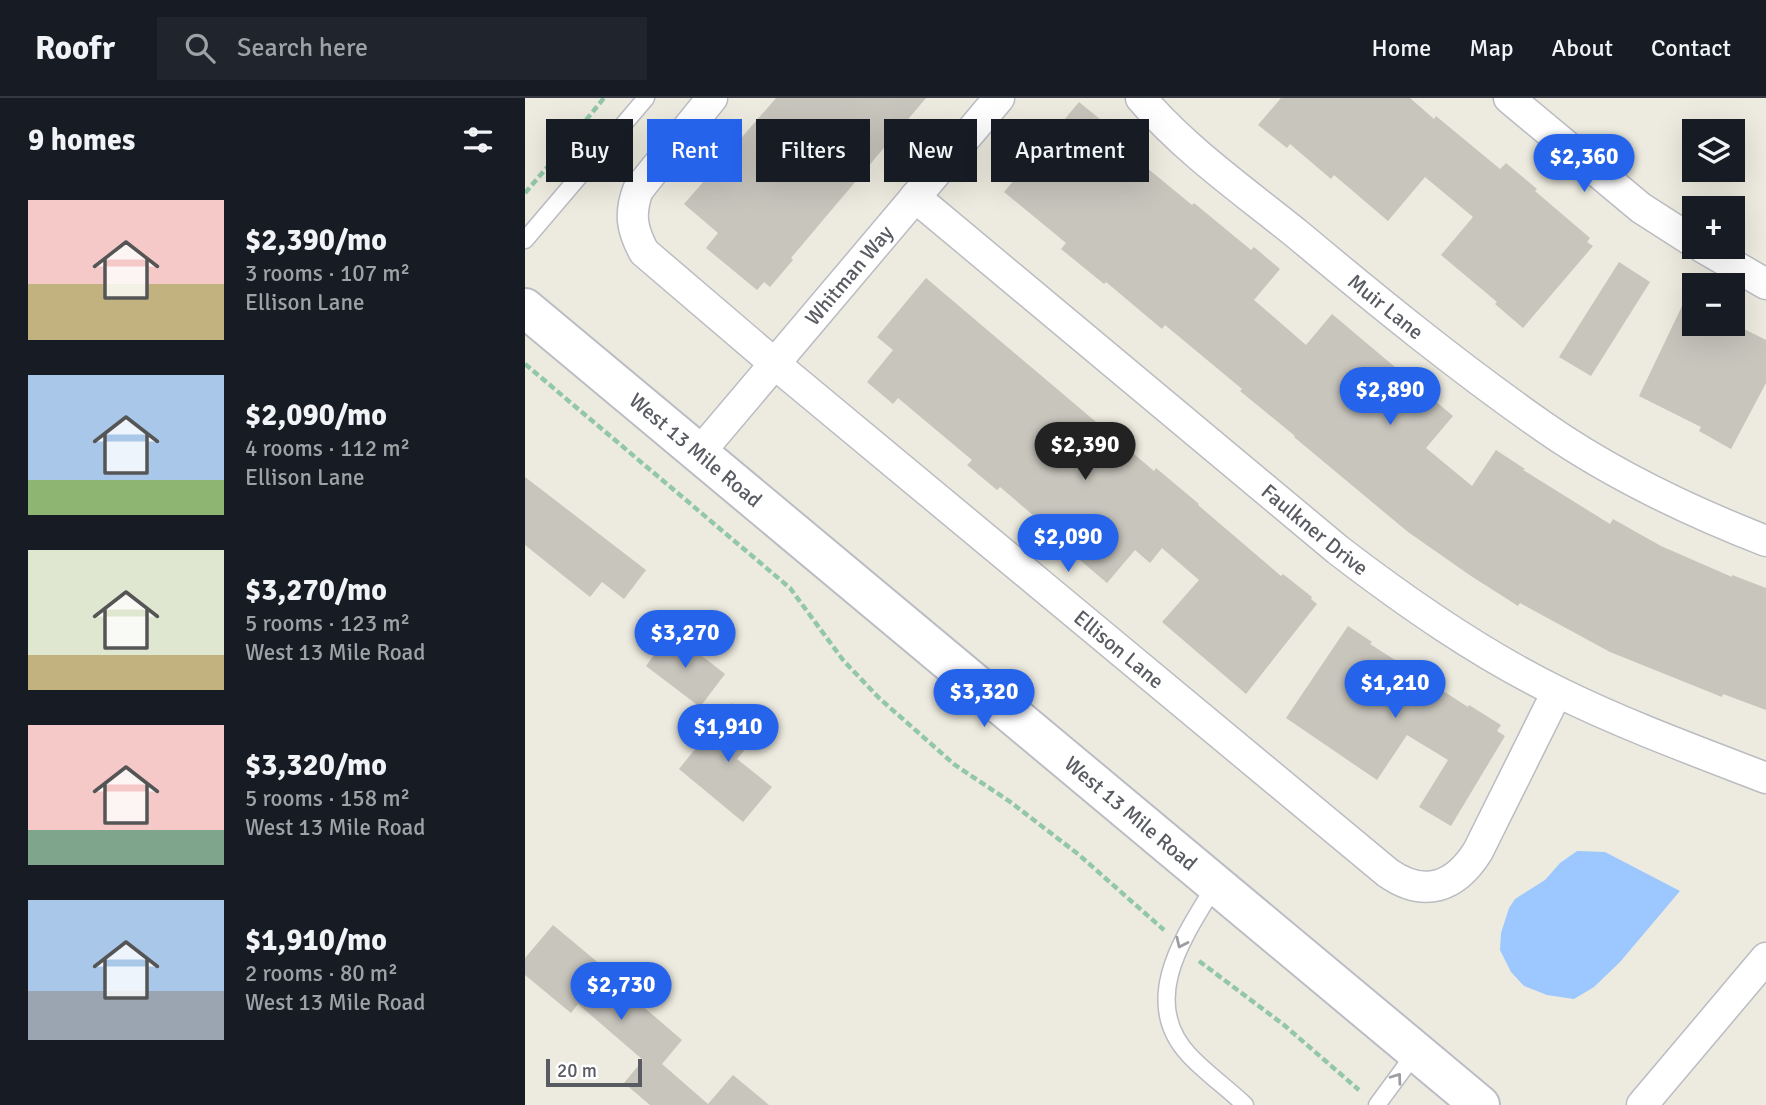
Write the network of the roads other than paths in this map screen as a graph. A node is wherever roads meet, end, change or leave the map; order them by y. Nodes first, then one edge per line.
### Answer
1 (646, 98) edge
2 (712, 98) edge
3 (999, 98) edge
4 (1141, 98) edge
5 (1509, 98) edge
6 (628, 119) edge
7 (574, 182) edge
8 (915, 197) junction
9 (1682, 234) edge
10 (525, 240) edge
11 (1732, 259) edge
12 (1762, 271) edge
13 (525, 307) edge
14 (775, 363) junction
15 (699, 452) junction
16 (1766, 541) edge
17 (1557, 692) junction
18 (1766, 778) edge
19 (1216, 884) junction
20 (1766, 958) edge
21 (1416, 1052) junction
22 (1372, 1101) edge
23 (1245, 1105) edge
24 (1480, 1105) edge
25 (1642, 1105) edge

1 - 6 lane
2 - 14 street, Ellison Lane
3 - 8 street, Whitman Way
4 - 16 street, Muir Lane
5 - 9 street
7 - 10 lane
8 - 14 street, Whitman Way
8 - 17 street, Faulkner Drive
11 - 12 street
13 - 15 street, West 13 Mile Road
14 - 15 street, Whitman Way
14 - 17 street, Ellison Lane
15 - 19 street, West 13 Mile Road
17 - 18 street, Faulkner Drive
19 - 21 street, West 13 Mile Road
19 -> 23 lane
20 - 25 street
22 -> 21 lane
21 - 24 street, West 13 Mile Road

